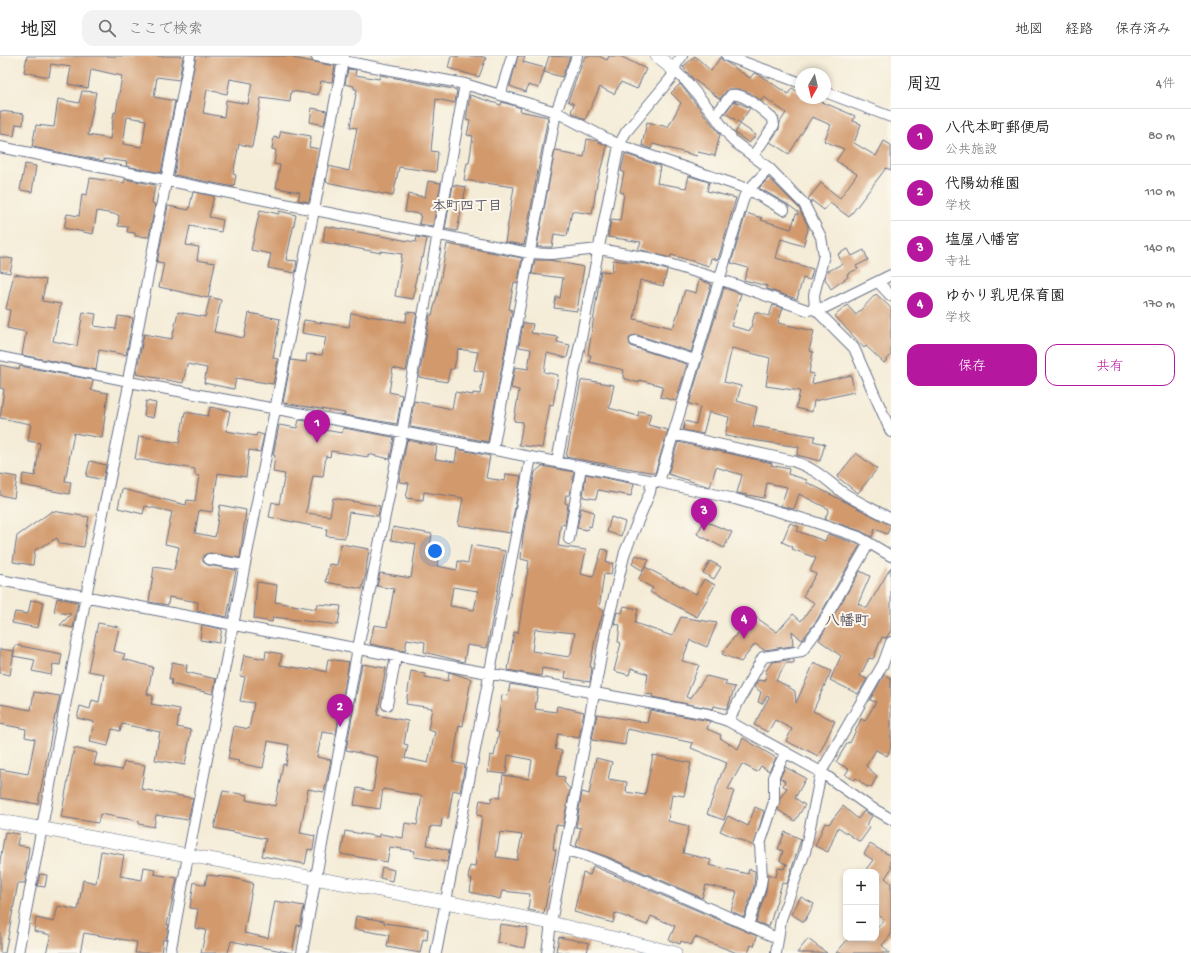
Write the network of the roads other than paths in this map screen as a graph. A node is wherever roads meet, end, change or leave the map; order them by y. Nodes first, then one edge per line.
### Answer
1 (190, 56) edge
2 (316, 56) edge
3 (512, 56) edge
4 (577, 56) edge
5 (657, 56) edge
6 (682, 56) edge
7 (727, 56) edge
8 (343, 58) edge
9 (674, 70) junction
10 (795, 81) edge
11 (465, 84) junction
12 (831, 94) edge
13 (500, 95) junction
14 (556, 112) junction
15 (715, 116) junction
16 (891, 117) edge
17 (619, 145) junction
18 (0, 147) edge
19 (753, 156) junction
20 (769, 168) junction
21 (166, 181) junction
22 (748, 189) junction
23 (313, 210) junction
24 (784, 210) dead end
25 (439, 235) junction
26 (599, 249) junction
27 (529, 253) junction
28 (891, 275) edge
29 (719, 279) junction
30 (878, 282) junction
31 (891, 296) edge
32 (815, 309) junction
33 (635, 341) dead end
34 (0, 356) edge
35 (695, 360) junction
36 (129, 382) junction
37 (274, 410) junction
38 (402, 432) junction
39 (891, 432) edge
40 (673, 434) junction
41 (493, 449) junction
42 (531, 457) junction
43 (557, 461) junction
44 (581, 467) junction
45 (656, 481) junction
46 (891, 519) edge
47 (569, 539) dead end
48 (869, 543) junction
49 (891, 556) edge
50 (209, 560) dead end
51 (244, 565) junction
52 (0, 580) edge
53 (86, 596) junction
54 (233, 625) junction
55 (891, 642) edge
56 (358, 648) junction
57 (396, 656) junction
58 (887, 665) edge
59 (490, 672) junction
60 (595, 693) junction
61 (387, 704) dead end
62 (728, 720) junction
63 (786, 752) junction
64 (821, 772) junction
65 (891, 819) edge
66 (0, 821) edge
67 (42, 830) junction
68 (564, 850) junction
69 (188, 856) junction
70 (316, 878) junction
71 (446, 902) junction
72 (551, 923) junction
73 (748, 925) junction
74 (777, 938) junction
75 (18, 953) edge
76 (170, 953) edge
77 (302, 953) edge
78 (436, 953) edge
79 (547, 953) edge
80 (675, 953) edge
81 (776, 953) edge

1 - 21 street
2 - 8 street
3 - 13 street
4 - 14 street
5 - 9 street
6 - 9 street
7 - 10 street
8 - 11 street
8 - 23 street
9 - 15 street
9 - 17 street
11 - 13 street
11 - 25 street
12 - 16 street
13 - 14 street
14 - 17 street
14 - 27 street
15 - 19 street
15 - 19 street
17 - 22 street
17 - 26 street
18 - 21 street
19 - 20 street
20 - 22 street
20 - 32 street
21 - 23 street
21 - 36 street
22 - 24 street
22 - 29 street
23 - 25 street
23 - 37 street
25 - 27 street
25 - 38 street
26 - 27 street
26 - 29 street
26 - 43 street
27 - 41 street
28 - 30 street
29 - 32 street
29 - 35 street
30 - 31 street
30 - 32 street
32 - 39 street
33 - 35 street
34 - 36 street
35 - 40 street
36 - 37 street
36 - 53 street
37 - 38 street
37 - 51 street
38 - 41 street
38 - 56 street
40 - 45 street
40 - 46 street
41 - 42 street
42 - 43 street
42 - 59 street
43 - 44 street
44 - 45 street
44 - 47 street
45 - 48 street
45 - 60 street
48 - 49 street
48 - 62 street
50 - 51 street
51 - 54 street
52 - 53 street
53 - 54 street
53 - 67 street
54 - 56 street
54 - 69 street
55 - 58 street
56 - 57 street
56 - 70 street
57 - 59 street
57 - 61 street
58 - 64 street
59 - 60 street
59 - 71 street
60 - 62 street
60 - 68 street
62 - 63 street
63 - 64 street
63 - 73 street
64 - 65 street
64 - 74 street
66 - 67 street
67 - 69 street
67 - 75 street
68 - 72 street
68 - 73 street
69 - 70 street
69 - 76 street
70 - 71 street
70 - 77 street
71 - 72 street
71 - 78 street
72 - 79 street
72 - 80 street
73 - 74 street
74 - 81 street

